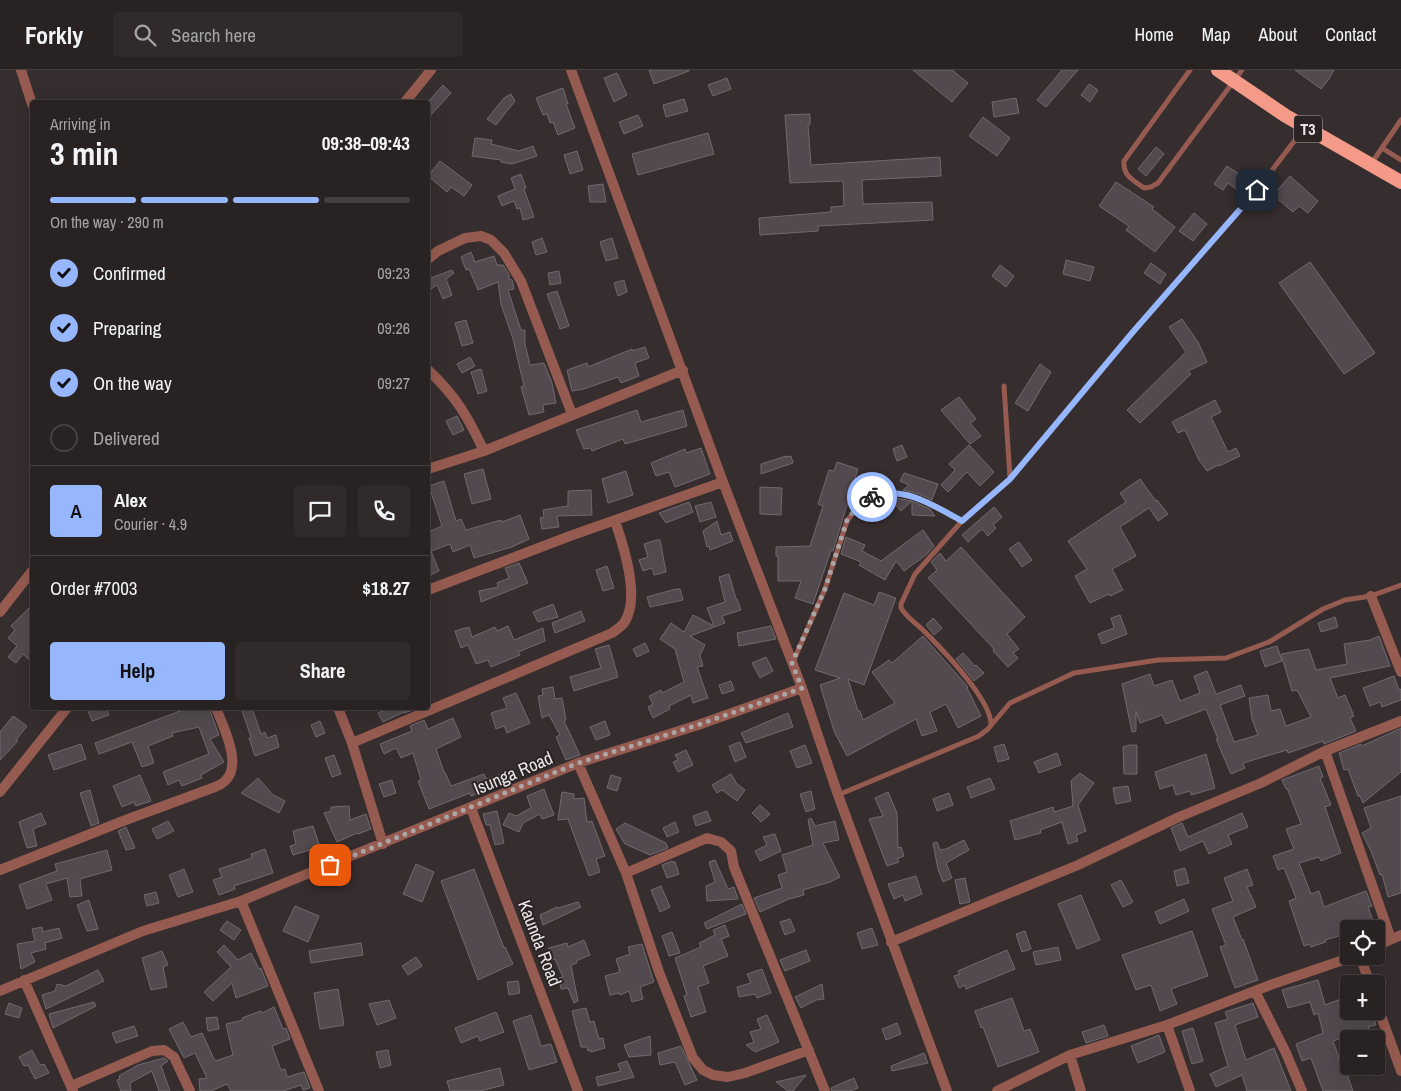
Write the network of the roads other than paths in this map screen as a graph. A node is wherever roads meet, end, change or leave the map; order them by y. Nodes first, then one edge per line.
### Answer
1 (20, 70) edge
2 (431, 70) edge
3 (571, 70) edge
4 (1190, 70) edge
5 (1218, 70) edge
6 (1238, 76) edge
7 (31, 100) edge
8 (407, 100) edge
9 (1401, 120) edge
10 (1305, 127) junction
11 (1382, 148) junction
12 (1401, 160) edge
13 (1370, 165) junction
14 (1401, 182) edge
15 (430, 257) edge
16 (683, 370) junction
17 (430, 372) edge
18 (1004, 386) dead end
19 (572, 414) junction
20 (484, 451) junction
21 (430, 468) edge
22 (1010, 479) junction
23 (723, 482) junction
24 (616, 520) junction
25 (962, 521) junction
26 (30, 574) edge
27 (1401, 585) edge
28 (430, 589) edge
29 (1371, 596) junction
30 (0, 612) edge
31 (792, 663) junction
32 (1401, 672) edge
33 (802, 688) junction
34 (65, 710) edge
35 (217, 710) edge
36 (339, 710) edge
37 (1401, 721) edge
38 (991, 725) junction
39 (352, 743) junction
40 (1325, 751) junction
41 (578, 763) junction
42 (0, 792) edge
43 (838, 795) junction
44 (471, 808) junction
45 (383, 844) junction
46 (0, 870) edge
47 (626, 873) junction
48 (241, 901) junction
49 (1401, 936) edge
50 (1390, 939) junction
51 (892, 942) junction
52 (1385, 942) edge
53 (1340, 961) edge
54 (24, 980) junction
55 (0, 991) edge
56 (1255, 991) junction
57 (1383, 1020) edge
58 (1167, 1025) junction
59 (809, 1050) junction
60 (1070, 1055) junction
61 (1401, 1070) edge
62 (72, 1089) edge
63 (190, 1091) edge
64 (319, 1091) edge
65 (578, 1091) edge
66 (825, 1091) edge
67 (947, 1091) edge
68 (997, 1091) edge
69 (1081, 1091) edge
70 (1190, 1091) edge
71 (1302, 1091) edge

1 - 7 street
2 - 8 street
3 - 16 street
4 - 6 lane
5 - 6 highway, T3
6 - 10 highway, T3
9 - 11 lane
10 - 13 highway, T3
10 - 22 lane
11 - 12 lane
11 - 13 lane
13 - 14 highway, T3
15 - 19 street
16 - 19 street
16 - 23 street
17 - 20 street
18 - 22 lane
19 - 20 street
20 - 21 street
22 - 25 lane
23 - 24 street
23 - 31 street
24 - 28 street
24 - 39 street
25 - 31 lane
25 - 38 lane
26 - 30 street
27 - 29 lane
29 - 32 street
29 - 38 lane
31 - 33 street
33 - 41 street, Isunga Road
33 - 43 street
34 - 42 street
35 - 46 street
36 - 39 street
37 - 40 street
38 - 43 lane
39 - 45 street
40 - 50 street
40 - 51 street
41 - 44 street, Isunga Road
41 - 47 street
43 - 51 street
44 - 45 street, Isunga Road
44 - 65 street, Kaunda Road
45 - 48 street, Isunga Road
47 - 59 street
47 - 59 street
48 - 54 street, Isunga Road
48 - 64 street
49 - 50 street
50 - 52 street
51 - 67 street
53 - 56 street
54 - 55 street, Isunga Road
54 - 62 street
56 - 58 street
56 - 71 street
57 - 61 street
58 - 60 street
58 - 70 street
59 - 66 street
60 - 68 street
60 - 69 street
62 - 63 street

